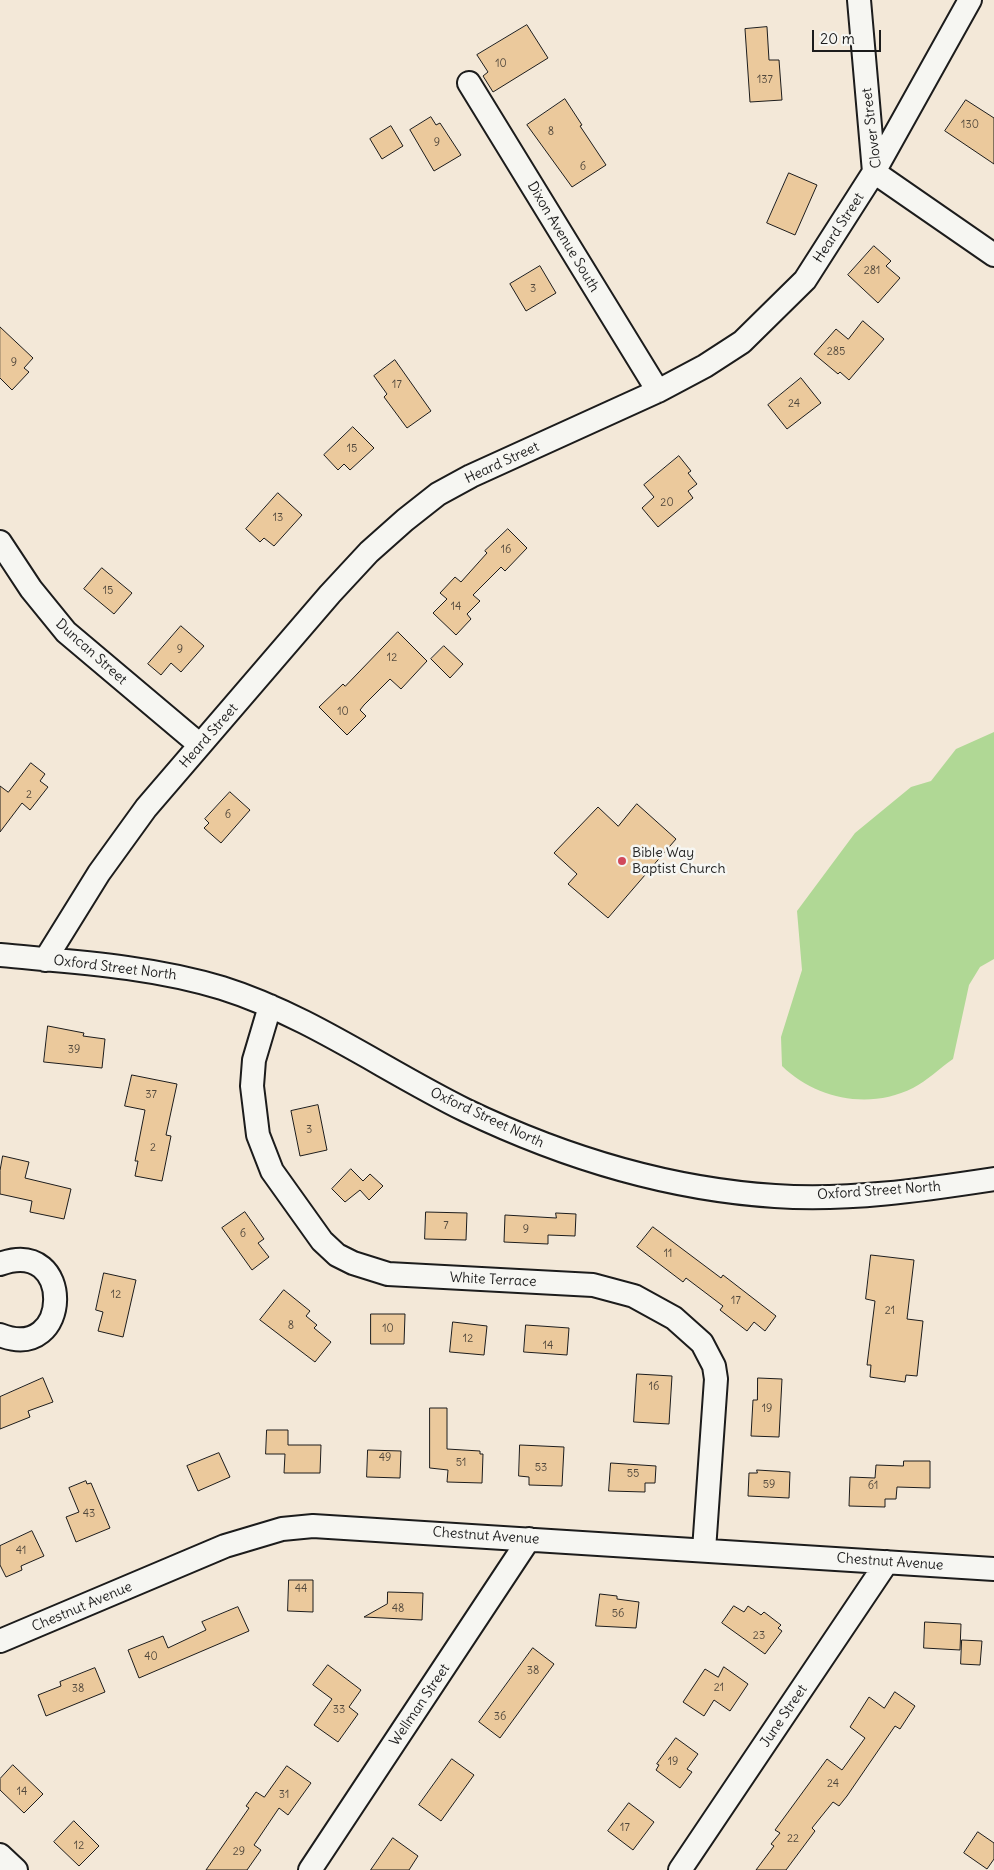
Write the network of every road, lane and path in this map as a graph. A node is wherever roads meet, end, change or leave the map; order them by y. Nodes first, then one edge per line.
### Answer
1 (859, 0) edge
2 (970, 0) edge
3 (469, 83) dead end
4 (874, 172) junction
5 (994, 255) edge
6 (658, 391) junction
7 (0, 542) edge
8 (200, 745) junction
9 (0, 955) edge
10 (45, 960) junction
11 (270, 1006) junction
12 (994, 1179) edge
13 (0, 1264) edge
14 (0, 1335) edge
15 (529, 1539) junction
16 (704, 1550) junction
17 (887, 1562) junction
18 (994, 1569) edge
19 (0, 1641) edge
20 (0, 1855) edge
21 (16, 1870) edge
22 (310, 1870) edge
23 (680, 1870) edge

1 - 4 street, Clover Street
2 - 4 street, Heard Street
3 - 6 street, Dixon Avenue South
4 - 5 street, Clover Street
4 - 6 street, Heard Street
6 - 8 street, Heard Street
7 - 8 street, Duncan Street
8 - 10 street, Heard Street
9 - 10 street, Oxford Street North
10 - 11 street, Oxford Street North
11 - 12 street, Oxford Street North
11 - 16 street, White Terrace
13 - 14 street
15 - 16 street, Chestnut Avenue
15 - 19 street, Chestnut Avenue
15 - 22 street, Wellman Street
16 - 17 street, Chestnut Avenue
17 - 18 street, Chestnut Avenue
17 - 23 street, June Street
20 - 21 street

